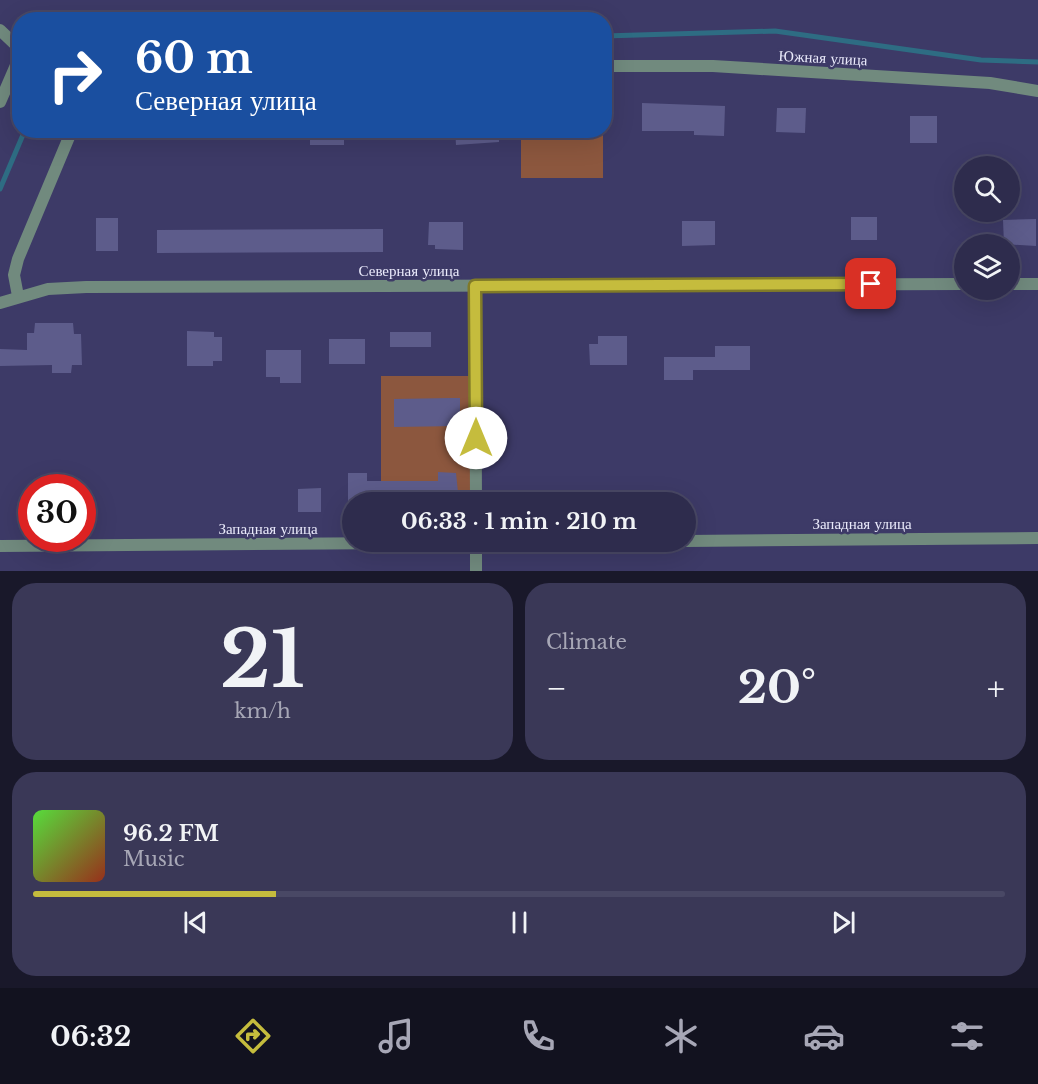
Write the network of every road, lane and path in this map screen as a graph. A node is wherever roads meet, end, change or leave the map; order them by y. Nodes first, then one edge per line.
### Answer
1 (0, 30) edge
2 (12, 41) edge
3 (612, 66) edge
4 (12, 74) edge
5 (1038, 91) edge
6 (0, 102) edge
7 (69, 138) edge
8 (954, 284) edge
9 (1020, 284) edge
10 (1038, 284) edge
11 (475, 286) junction
12 (18, 296) junction
13 (0, 303) edge
14 (476, 492) edge
15 (1038, 538) edge
16 (696, 541) edge
17 (342, 543) edge
18 (0, 546) edge
19 (476, 552) edge
20 (476, 571) edge

1 - 2 street
3 - 5 street, Южная улица
4 - 6 street
7 - 12 street
8 - 11 street, Северная улица
9 - 10 street
11 - 12 street, Северная улица
11 - 14 street
12 - 13 street, Северная улица
15 - 16 street, Западная улица
17 - 18 street, Западная улица
19 - 20 street

